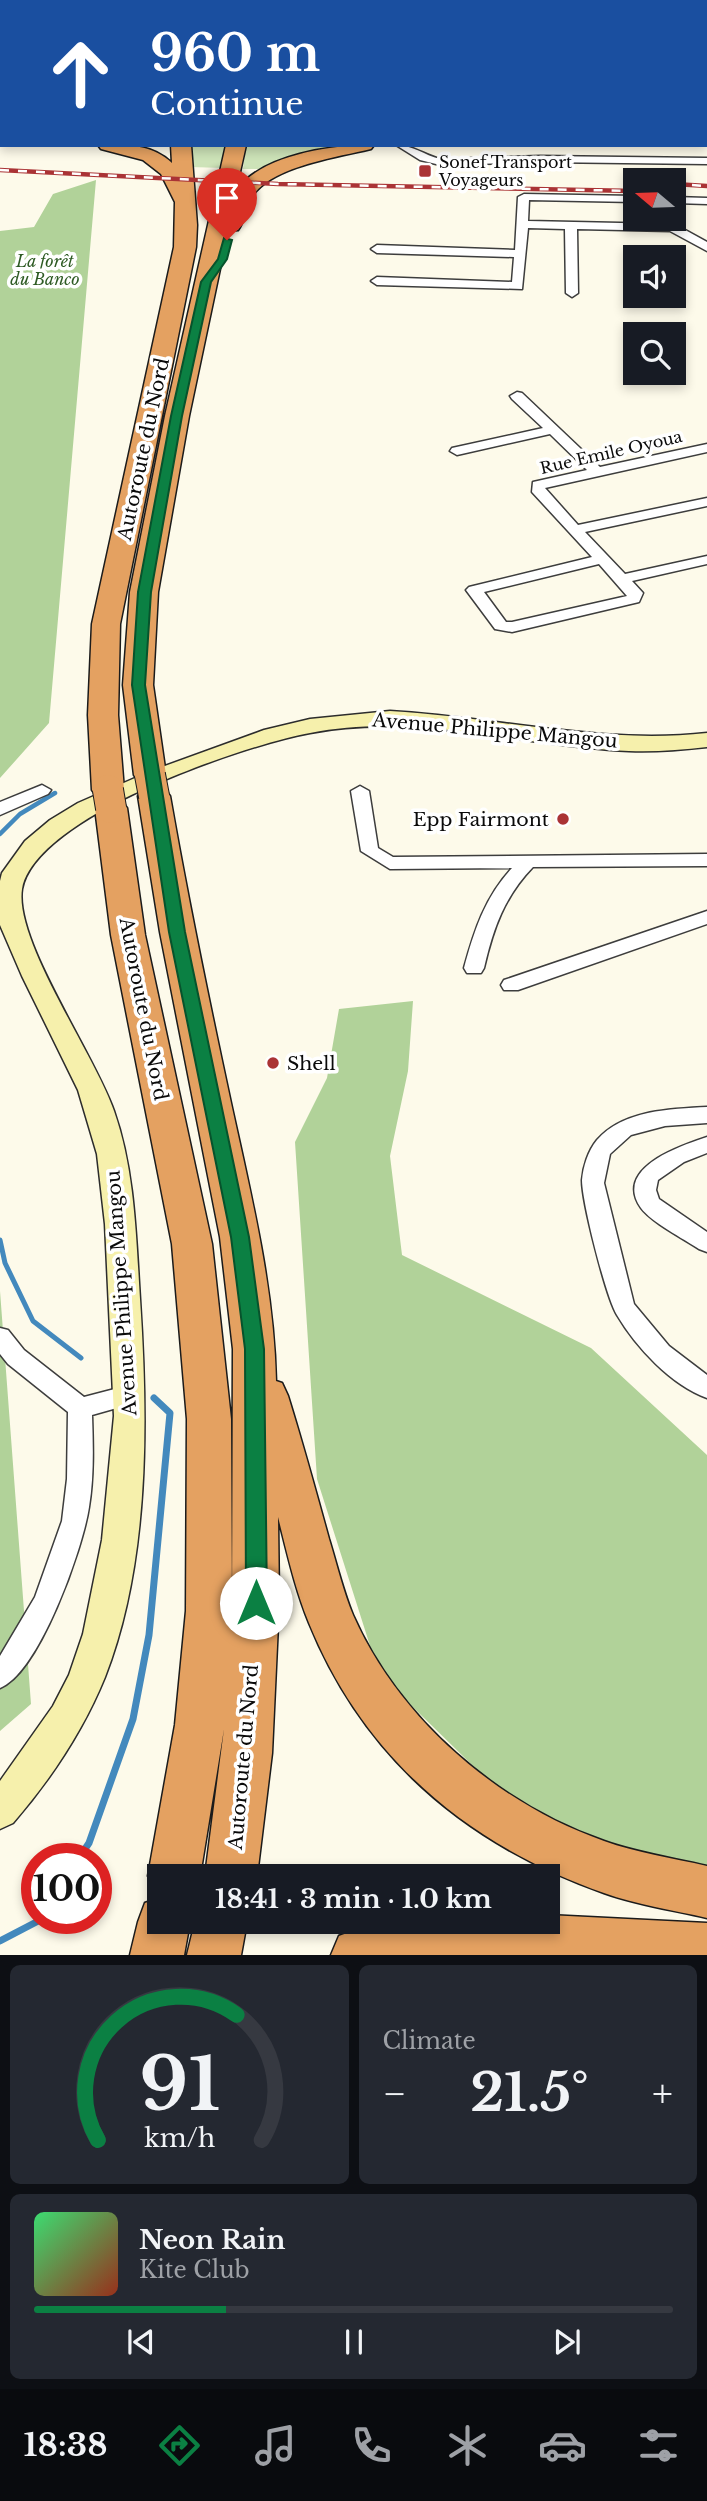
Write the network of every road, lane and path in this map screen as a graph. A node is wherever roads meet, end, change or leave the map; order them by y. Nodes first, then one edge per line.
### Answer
1 (116, 147) edge
2 (181, 147) edge
3 (236, 147) edge
4 (287, 147) edge
5 (316, 147) edge
6 (357, 147) edge
7 (405, 147) edge
8 (707, 161) edge
9 (207, 187) dead end
10 (623, 199) edge
11 (686, 200) edge
12 (707, 201) edge
13 (186, 202) junction
14 (521, 224) junction
15 (623, 224) edge
16 (571, 225) junction
17 (684, 231) edge
18 (707, 247) edge
19 (377, 249) dead end
20 (519, 254) junction
21 (377, 281) dead end
22 (206, 282) junction
23 (572, 293) dead end
24 (174, 307) junction
25 (517, 396) dead end
26 (551, 429) junction
27 (707, 448) edge
28 (457, 451) dead end
29 (595, 470) junction
30 (707, 502) edge
31 (574, 530) junction
32 (602, 559) junction
33 (707, 560) edge
34 (621, 579) junction
35 (707, 740) edge
36 (42, 790) dead end
37 (360, 791) dead end
38 (0, 810) edge
39 (707, 860) edge
40 (528, 862) junction
41 (707, 917) edge
42 (474, 968) dead end
43 (511, 985) dead end
44 (707, 1115) edge
45 (707, 1145) edge
46 (707, 1243) edge
47 (0, 1337) edge
48 (254, 1349) junction
49 (707, 1388) edge
50 (130, 1395) junction
51 (80, 1408) junction
52 (0, 1676) edge
53 (0, 1810) edge
54 (176, 1864) edge
55 (233, 1864) edge
56 (707, 1892) edge
57 (161, 1934) edge
58 (218, 1934) edge
59 (707, 1950) edge
60 (157, 1955) edge
61 (214, 1955) edge
62 (358, 1955) edge

1 - 13 highway
2 - 13 highway, Autoroute du Nord
3 - 22 highway, Autoroute du Nord
4 - 5 highway
6 - 22 highway
7 - 8 street
9 - 24 highway
10 - 14 street
11 - 12 street
13 - 24 highway, Autoroute du Nord
14 - 16 street
14 - 20 street
15 - 16 street
16 - 23 street
17 - 18 street
19 - 20 street
20 - 21 street
22 - 48 highway, Autoroute du Nord
24 - 54 highway, Autoroute du Nord
25 - 26 street
26 - 28 street
26 - 29 street
27 - 29 street, Rue Emile Oyoua
29 - 31 street, Rue Emile Oyoua
30 - 31 street
31 - 32 street, Rue Emile Oyoua
32 - 34 street, Rue Emile Oyoua
32 - 34 street
33 - 34 street
35 - 50 street, Avenue Philippe Mangou
36 - 38 street
37 - 40 street
39 - 40 street
40 - 42 street
41 - 43 street
44 - 49 street
45 - 46 street
47 - 51 street
48 - 55 highway, Autoroute du Nord
48 - 56 highway
50 - 51 street
50 - 53 street, Avenue Philippe Mangou
51 - 52 street
57 - 60 highway
58 - 61 highway
59 - 62 highway

